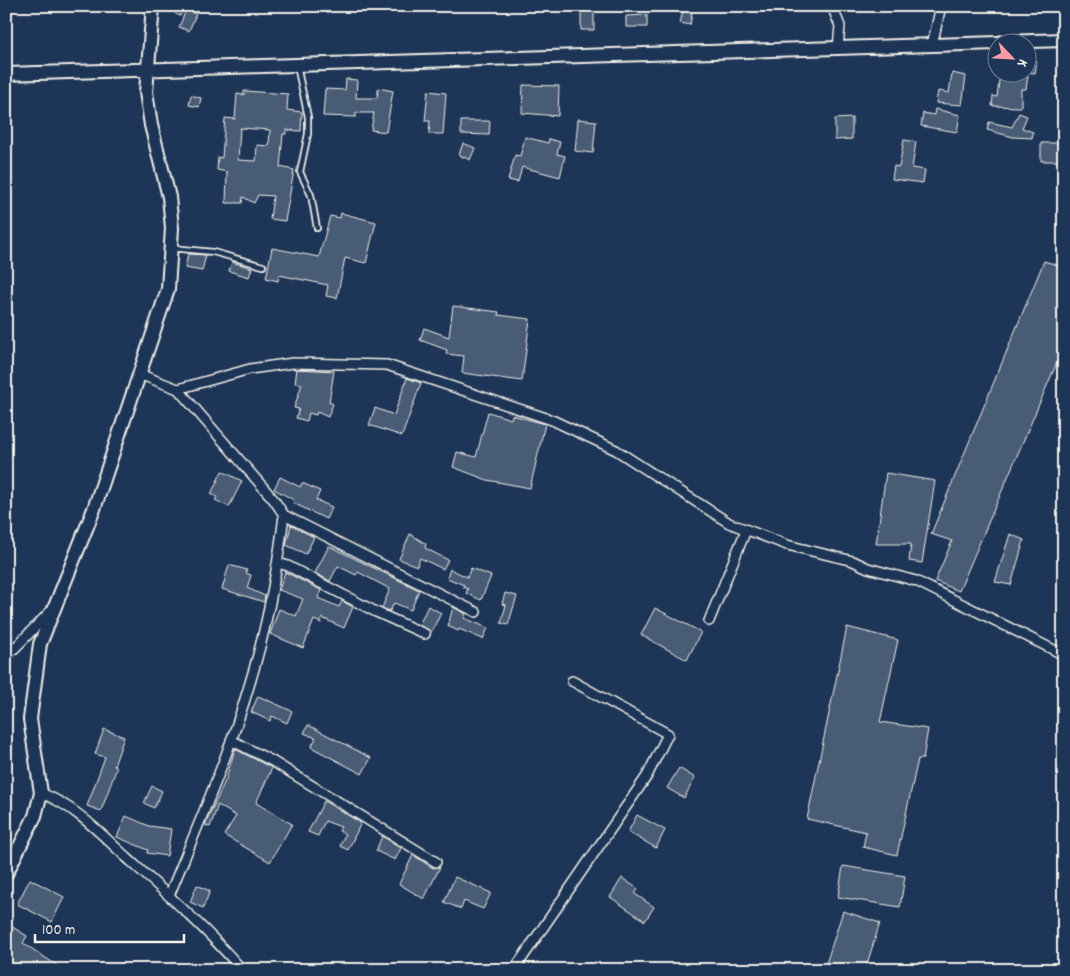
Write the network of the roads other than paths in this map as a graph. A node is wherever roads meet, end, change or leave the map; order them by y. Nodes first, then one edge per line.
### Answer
1 (153, 6) edge
2 (832, 6) edge
3 (941, 6) edge
4 (1064, 40) edge
5 (1038, 41) edge
6 (988, 43) edge
7 (932, 45) junction
8 (838, 48) junction
9 (297, 64) junction
10 (149, 69) junction
11 (6, 74) edge
12 (317, 228) dead end
13 (171, 248) junction
14 (263, 266) dead end
15 (139, 374) junction
16 (178, 389) junction
17 (284, 515) junction
18 (746, 530) junction
19 (278, 563) junction
20 (55, 607) junction
21 (476, 612) dead end
22 (709, 621) dead end
23 (425, 634) dead end
24 (1064, 655) edge
25 (6, 657) edge
26 (572, 680) dead end
27 (231, 740) junction
28 (41, 793) junction
29 (436, 862) dead end
30 (6, 874) edge
31 (169, 896) junction
32 (242, 970) edge
33 (514, 970) edge

1 - 10 main road
2 - 8 street
3 - 7 street
4 - 5 main road
6 - 7 main road
7 - 8 main road
8 - 9 main road
9 - 10 main road
9 - 12 lane
10 - 11 main road
10 - 13 main road
13 - 14 lane
13 - 15 main road
15 - 16 street
15 - 20 main road
16 - 17 street
16 - 18 street
17 - 19 street
17 - 21 street
18 - 22 street
18 - 24 street
19 - 23 street
19 - 27 street
20 - 25 street
20 - 28 main road
26 - 33 street
27 - 29 street
27 - 31 street
28 - 30 main road
28 - 31 street
31 - 32 street

